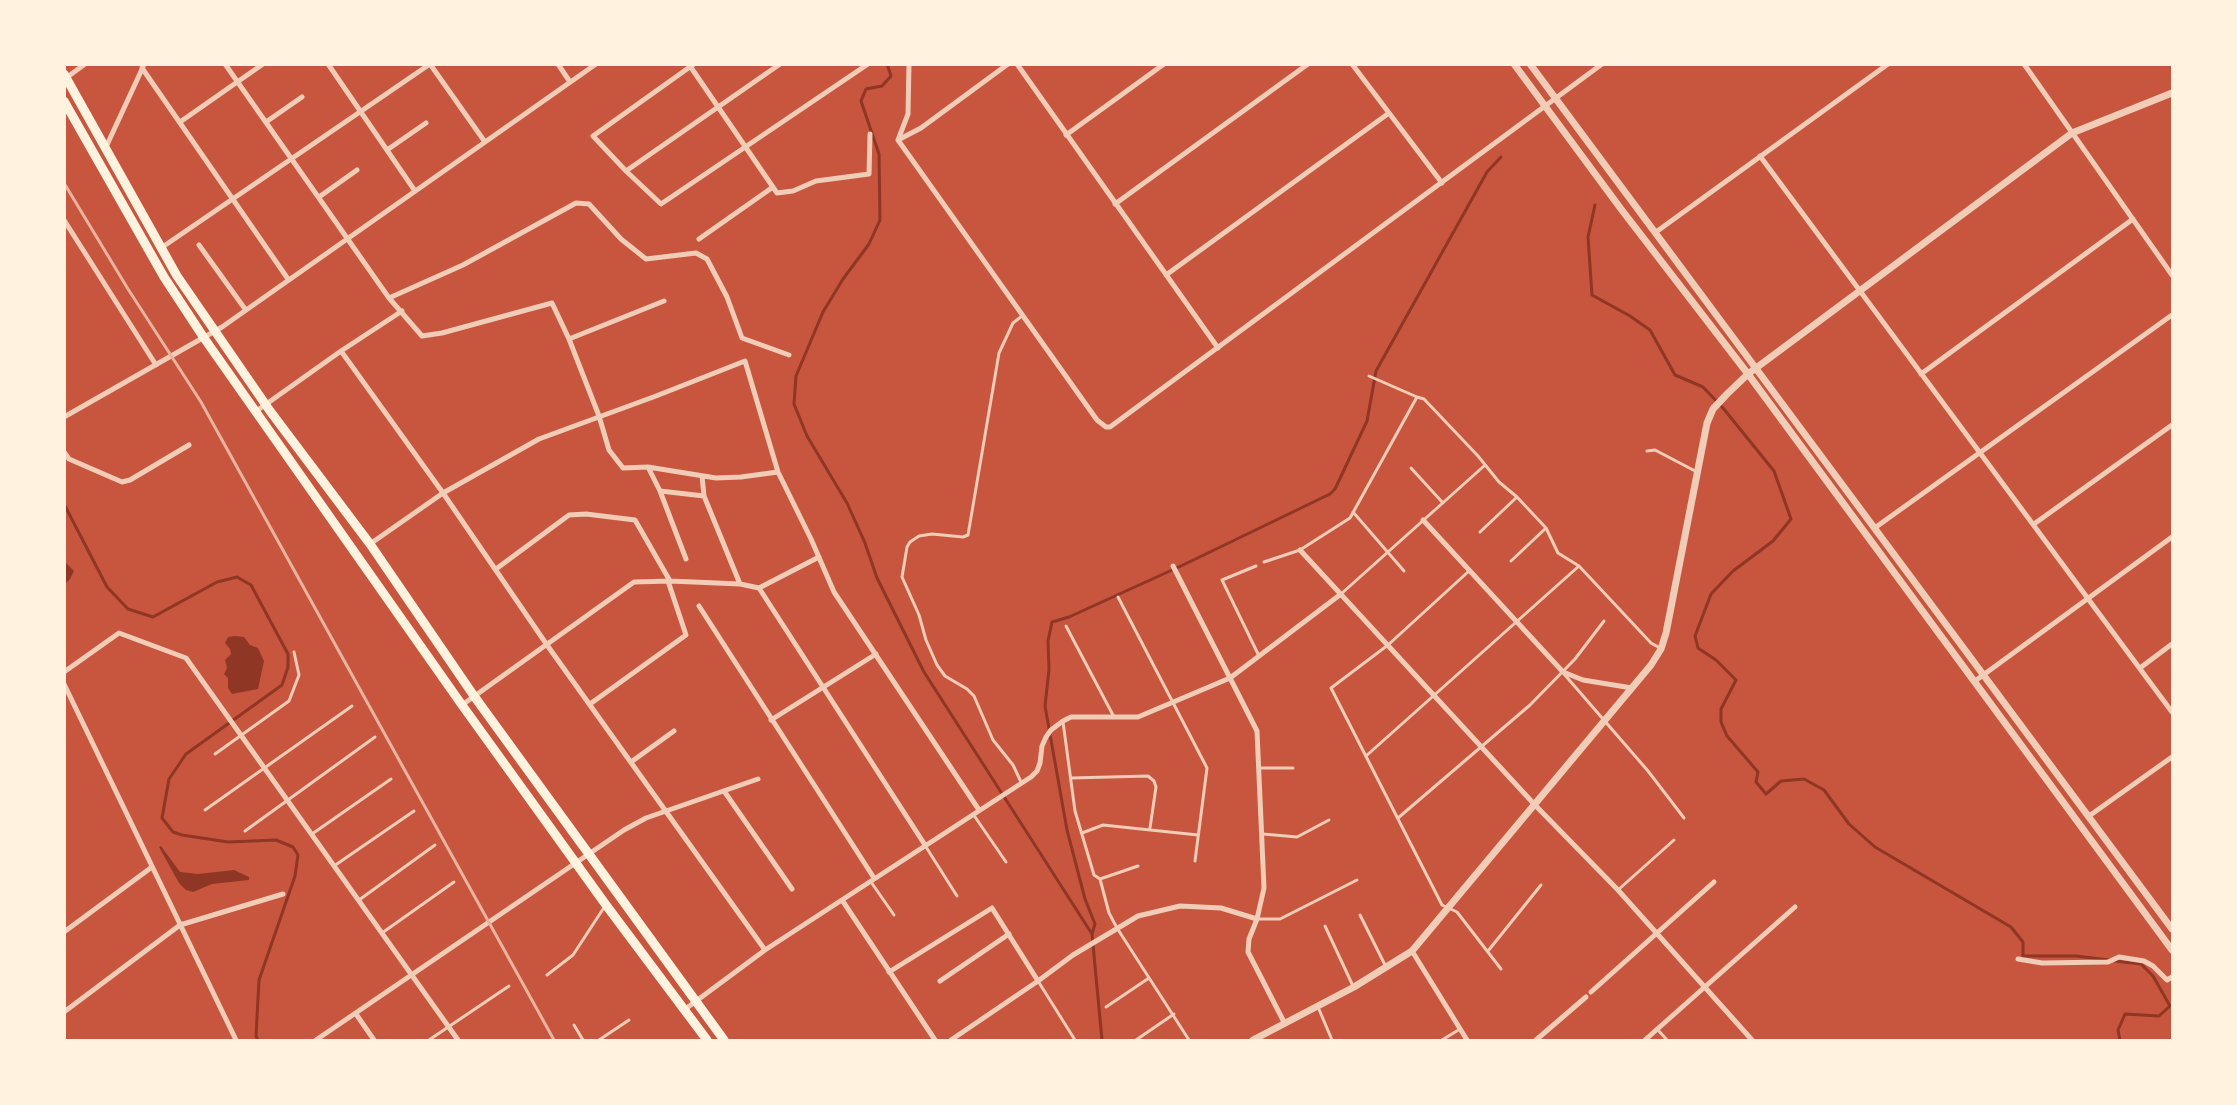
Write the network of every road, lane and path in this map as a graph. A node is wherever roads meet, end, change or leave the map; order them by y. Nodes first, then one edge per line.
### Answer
1 (85, 64) edge
2 (225, 64) edge
3 (263, 64) edge
4 (327, 64) edge
5 (430, 64) edge
6 (558, 64) edge
7 (596, 64) edge
8 (780, 64) edge
9 (868, 64) edge
10 (909, 64) edge
11 (1008, 64) edge
12 (1017, 64) edge
13 (1164, 64) edge
14 (1308, 64) edge
15 (1352, 64) edge
16 (1514, 64) edge
17 (1530, 64) edge
18 (1602, 64) edge
19 (1888, 64) edge
20 (2024, 64) edge
21 (691, 65) edge
22 (143, 66) edge
23 (65, 77) edge
24 (238, 82) junction
25 (570, 82) junction
26 (2172, 93) edge
27 (302, 97) dead end
28 (1556, 98) junction
29 (64, 101) edge
30 (1545, 106) junction
31 (718, 107) junction
32 (361, 112) junction
33 (1389, 113) junction
34 (180, 122) junction
35 (266, 122) junction
36 (426, 123) dead end
37 (2072, 133) junction
38 (870, 134) dead end
39 (1066, 135) junction
40 (898, 140) junction
41 (485, 142) junction
42 (106, 147) junction
43 (746, 147) junction
44 (387, 150) junction
45 (1760, 156) junction
46 (292, 159) junction
47 (357, 170) dead end
48 (626, 171) junction
49 (1442, 183) junction
50 (773, 187) junction
51 (415, 191) junction
52 (319, 197) junction
53 (233, 200) junction
54 (1115, 204) junction
55 (2133, 219) junction
56 (64, 220) edge
57 (1656, 232) junction
58 (347, 238) junction
59 (699, 239) dead end
60 (199, 245) dead end
61 (161, 248) junction
62 (1166, 275) junction
63 (2172, 275) edge
64 (288, 279) junction
65 (1860, 292) junction
66 (389, 298) junction
67 (664, 301) dead end
68 (245, 309) junction
69 (402, 311) junction
70 (2172, 315) edge
71 (1022, 316) junction
72 (215, 331) junction
73 (204, 338) junction
74 (569, 339) junction
75 (1218, 348) junction
76 (341, 351) junction
77 (789, 355) dead end
78 (156, 365) junction
79 (1758, 368) junction
80 (1748, 374) junction
81 (1921, 374) junction
82 (1370, 376) dead end
83 (1417, 397) junction
84 (266, 404) junction
85 (255, 412) junction
86 (599, 416) junction
87 (64, 417) edge
88 (2172, 425) edge
89 (189, 445) dead end
90 (1647, 451) dead end
91 (64, 452) edge
92 (1980, 452) junction
93 (1484, 466) junction
94 (648, 467) junction
95 (1411, 468) dead end
96 (778, 472) junction
97 (1696, 472) junction
98 (702, 476) junction
99 (660, 491) junction
100 (443, 493) junction
101 (705, 496) junction
102 (1517, 497) junction
103 (1443, 503) junction
104 (1353, 512) junction
105 (1424, 520) junction
106 (2034, 524) junction
107 (1876, 527) junction
108 (1546, 528) junction
109 (1480, 532) dead end
110 (2172, 537) edge
111 (370, 544) junction
112 (1300, 550) junction
113 (1388, 550) junction
114 (819, 557) junction
115 (686, 559) dead end
116 (1511, 561) dead end
117 (1264, 562) dead end
118 (1173, 566) dead end
119 (1256, 566) dead end
120 (1579, 566) junction
121 (496, 569) junction
122 (1470, 570) junction
123 (1404, 571) dead end
124 (669, 581) junction
125 (740, 584) junction
126 (759, 588) junction
127 (1341, 594) junction
128 (1118, 597) dead end
129 (2088, 597) junction
130 (699, 606) dead end
131 (1604, 621) dead end
132 (1517, 622) junction
133 (1066, 626) dead end
134 (2172, 644) edge
135 (547, 645) junction
136 (1388, 645) junction
137 (1661, 649) junction
138 (294, 652) dead end
139 (876, 654) junction
140 (1259, 656) junction
141 (2140, 668) junction
142 (64, 672) edge
143 (1563, 672) junction
144 (1983, 675) junction
145 (1230, 678) junction
146 (1975, 681) junction
147 (64, 684) edge
148 (823, 688) junction
149 (1632, 688) junction
150 (474, 696) junction
151 (1433, 696) junction
152 (590, 704) junction
153 (1172, 704) junction
154 (462, 705) junction
155 (352, 706) dead end
156 (2172, 712) edge
157 (1114, 717) junction
158 (771, 720) junction
159 (1604, 720) junction
160 (1063, 721) junction
161 (674, 731) dead end
162 (241, 736) junction
163 (375, 737) dead end
164 (1481, 748) junction
165 (215, 754) dead end
166 (1366, 756) junction
167 (2172, 757) edge
168 (631, 762) junction
169 (265, 768) junction
170 (1258, 768) junction
171 (1293, 768) dead end
172 (1071, 778) junction
173 (391, 779) dead end
174 (758, 779) dead end
175 (1022, 784) junction
176 (724, 791) junction
177 (287, 800) junction
178 (1534, 804) junction
179 (205, 810) dead end
180 (979, 810) junction
181 (414, 811) dead end
182 (667, 811) junction
183 (973, 814) junction
184 (2089, 816) junction
185 (1398, 818) junction
186 (1684, 818) dead end
187 (1329, 820) dead end
188 (1150, 828) junction
189 (244, 831) dead end
190 (1082, 833) junction
191 (312, 834) junction
192 (1262, 834) junction
193 (1198, 835) junction
194 (1674, 840) dead end
195 (435, 845) dead end
196 (925, 845) junction
197 (589, 853) junction
198 (1195, 861) dead end
199 (576, 862) junction
200 (1006, 862) dead end
201 (334, 866) junction
202 (1138, 866) dead end
203 (152, 867) junction
204 (1100, 879) junction
205 (872, 880) junction
206 (1357, 880) dead end
207 (454, 882) dead end
208 (1714, 882) dead end
209 (1541, 885) dead end
210 (792, 889) dead end
211 (1618, 890) junction
212 (283, 894) dead end
213 (957, 896) dead end
214 (359, 900) junction
215 (842, 900) junction
216 (606, 905) junction
217 (1795, 907) dead end
218 (1449, 908) junction
219 (894, 915) dead end
220 (1360, 915) dead end
221 (1257, 919) junction
222 (180, 925) junction
223 (1325, 926) dead end
224 (1117, 928) junction
225 (2172, 929) edge
226 (64, 932) edge
227 (382, 933) junction
228 (1009, 934) junction
229 (1658, 934) junction
230 (765, 950) junction
231 (2172, 950) edge
232 (1412, 951) junction
233 (1488, 951) junction
234 (2018, 959) dead end
235 (1386, 969) junction
236 (1501, 969) dead end
237 (889, 972) junction
238 (547, 975) dead end
239 (412, 976) junction
240 (2172, 977) edge
241 (1149, 978) junction
242 (940, 981) dead end
243 (1038, 981) junction
244 (509, 986) dead end
245 (1354, 987) junction
246 (1706, 988) junction
247 (695, 1002) junction
248 (1106, 1007) dead end
249 (1318, 1007) junction
250 (684, 1010) junction
251 (64, 1012) edge
252 (356, 1014) junction
253 (1174, 1014) junction
254 (629, 1020) dead end
255 (1285, 1024) junction
256 (574, 1025) dead end
257 (448, 1027) junction
258 (1460, 1029) junction
259 (1658, 1029) junction
260 (236, 1041) edge
261 (316, 1041) edge
262 (374, 1041) edge
263 (429, 1041) edge
264 (458, 1041) edge
265 (583, 1041) edge
266 (599, 1041) edge
267 (707, 1041) edge
268 (724, 1041) edge
269 (935, 1041) edge
270 (951, 1041) edge
271 (1075, 1041) edge
272 (1136, 1041) edge
273 (1189, 1041) edge
274 (1253, 1041) edge
275 (1332, 1041) edge
276 (1442, 1041) edge
277 (1467, 1041) edge
278 (1536, 1041) edge
279 (1645, 1041) edge
280 (1667, 1041) edge
281 (1752, 1041) edge

1 - 23 street
2 - 24 street
3 - 24 street
4 - 32 street
5 - 32 street
5 - 41 street
6 - 25 street
7 - 25 street
8 - 31 street
9 - 43 street
10 - 40 street
11 - 40 street
12 - 39 street
13 - 39 street
14 - 54 street
15 - 33 street
16 - 30 street
17 - 28 street
18 - 28 street
19 - 45 street
20 - 37 street
21 - 31 street
21 - 48 street
22 - 34 street
22 - 42 street
23 - 42 main road
24 - 34 street
24 - 35 street
25 - 41 street
26 - 37 street
27 - 35 street
28 - 30 street
28 - 57 street
29 - 73 main road
30 - 49 street
30 - 80 street
31 - 43 street
31 - 48 street
32 - 44 street
32 - 46 street
33 - 49 street
33 - 62 street
34 - 53 street
35 - 46 street
36 - 44 street
37 - 55 street
37 - 65 street
38 - 50 street
39 - 54 street
40 - 71 street
41 - 51 street
42 - 61 main road
43 - 48 street
43 - 50 street
44 - 51 street
45 - 57 street
45 - 65 street
46 - 52 street
46 - 53 street
47 - 52 street
49 - 75 street
50 - 59 street
51 - 58 street
52 - 58 street
53 - 61 street
53 - 64 street
54 - 62 street
55 - 63 street
55 - 81 street
56 - 78 street
57 - 79 street
58 - 64 street
58 - 66 street
60 - 68 street
61 - 72 main road
62 - 75 street
64 - 68 street
65 - 79 street
65 - 81 street
66 - 69 street
66 - 77 street
67 - 74 street
68 - 72 street
69 - 74 street
69 - 76 street
70 - 92 street
71 - 75 street
71 - 175 lane
72 - 73 street
72 - 84 main road
73 - 78 street
73 - 85 main road
74 - 86 street
76 - 84 street
76 - 100 street
78 - 87 street
79 - 80 street
79 - 107 street
80 - 97 street
80 - 146 street
81 - 92 street
82 - 83 lane
83 - 93 lane
83 - 104 lane
84 - 85 street
84 - 111 main road
85 - 154 main road
86 - 94 street
86 - 96 street
86 - 100 street
88 - 106 street
89 - 91 street
90 - 97 lane
92 - 106 street
92 - 107 street
93 - 102 lane
93 - 103 lane
94 - 98 street
94 - 99 street
95 - 103 lane
96 - 98 street
96 - 114 street
97 - 137 street
98 - 101 street
99 - 101 street
99 - 115 street
100 - 111 street
100 - 121 street
101 - 125 street
102 - 108 lane
102 - 109 lane
103 - 105 lane
104 - 112 lane
104 - 113 lane
105 - 113 lane
105 - 122 street
106 - 129 street
107 - 144 street
108 - 116 lane
108 - 120 lane
110 - 129 street
111 - 150 main road
112 - 117 lane
112 - 127 street
113 - 123 lane
113 - 127 lane
114 - 126 street
114 - 139 street
118 - 145 street
119 - 140 lane
120 - 132 lane
120 - 137 lane
121 - 124 street
121 - 135 street
122 - 132 street
122 - 136 lane
124 - 125 street
124 - 135 street
124 - 152 street
125 - 126 street
126 - 148 street
127 - 136 street
127 - 140 street
128 - 153 lane
129 - 141 street
129 - 144 street
130 - 158 street
131 - 143 lane
132 - 143 street
132 - 151 lane
133 - 157 lane
134 - 141 street
135 - 150 street
135 - 152 street
136 - 151 street
136 - 166 lane
137 - 149 street
138 - 162 lane
139 - 148 street
139 - 180 street
140 - 145 street
141 - 156 street
142 - 162 street
143 - 149 street
143 - 159 lane
143 - 164 lane
144 - 146 street
144 - 184 street
145 - 153 street
145 - 170 street
146 - 231 street
147 - 203 street
148 - 158 street
148 - 196 street
149 - 159 street
150 - 154 street
150 - 197 main road
151 - 164 street
151 - 166 lane
152 - 168 street
153 - 157 street
153 - 193 lane
154 - 199 main road
155 - 169 lane
157 - 160 street
158 - 205 street
159 - 178 street
159 - 186 lane
160 - 172 lane
160 - 175 street
161 - 168 street
162 - 165 lane
162 - 169 street
163 - 177 lane
164 - 178 street
164 - 185 lane
166 - 185 lane
167 - 184 street
168 - 182 street
169 - 177 street
169 - 179 lane
170 - 171 lane
170 - 192 street
172 - 188 lane
172 - 190 lane
173 - 191 lane
174 - 176 street
175 - 180 street
176 - 182 street
176 - 210 street
177 - 189 lane
177 - 191 street
178 - 211 street
178 - 218 street
180 - 183 street
181 - 201 lane
182 - 197 street
182 - 230 street
183 - 196 street
183 - 200 lane
184 - 225 street
185 - 218 lane
187 - 192 lane
188 - 190 lane
188 - 193 lane
190 - 204 lane
191 - 201 street
192 - 221 street
193 - 198 lane
194 - 211 lane
195 - 214 lane
196 - 205 street
196 - 213 lane
197 - 199 street
197 - 247 main road
199 - 216 main road
199 - 239 street
201 - 214 street
202 - 204 lane
203 - 222 street
203 - 226 street
204 - 224 lane
205 - 215 street
205 - 219 lane
206 - 221 lane
207 - 227 lane
208 - 229 street
209 - 233 lane
211 - 229 street
212 - 222 street
214 - 227 street
215 - 230 street
215 - 237 street
216 - 238 lane
216 - 250 main road
217 - 246 street
218 - 232 street
218 - 233 lane
220 - 235 lane
221 - 224 street
221 - 255 street
222 - 251 street
222 - 260 street
223 - 245 lane
224 - 241 lane
224 - 243 street
227 - 239 street
228 - 237 street
228 - 242 street
228 - 243 street
229 - 246 street
229 - 278 street
230 - 247 street
232 - 235 street
232 - 258 street
233 - 236 lane
234 - 240 street
235 - 245 street
237 - 269 street
239 - 252 street
239 - 257 street
241 - 248 lane
241 - 253 lane
243 - 270 street
243 - 271 lane
244 - 257 lane
245 - 249 street
246 - 259 street
246 - 281 street
247 - 250 street
247 - 268 main road
249 - 255 street
249 - 275 lane
250 - 267 main road
252 - 261 street
252 - 262 street
253 - 272 lane
253 - 273 lane
254 - 266 lane
255 - 274 street
256 - 265 lane
257 - 263 lane
257 - 264 street
258 - 276 lane
258 - 277 street
259 - 279 street
259 - 280 lane

